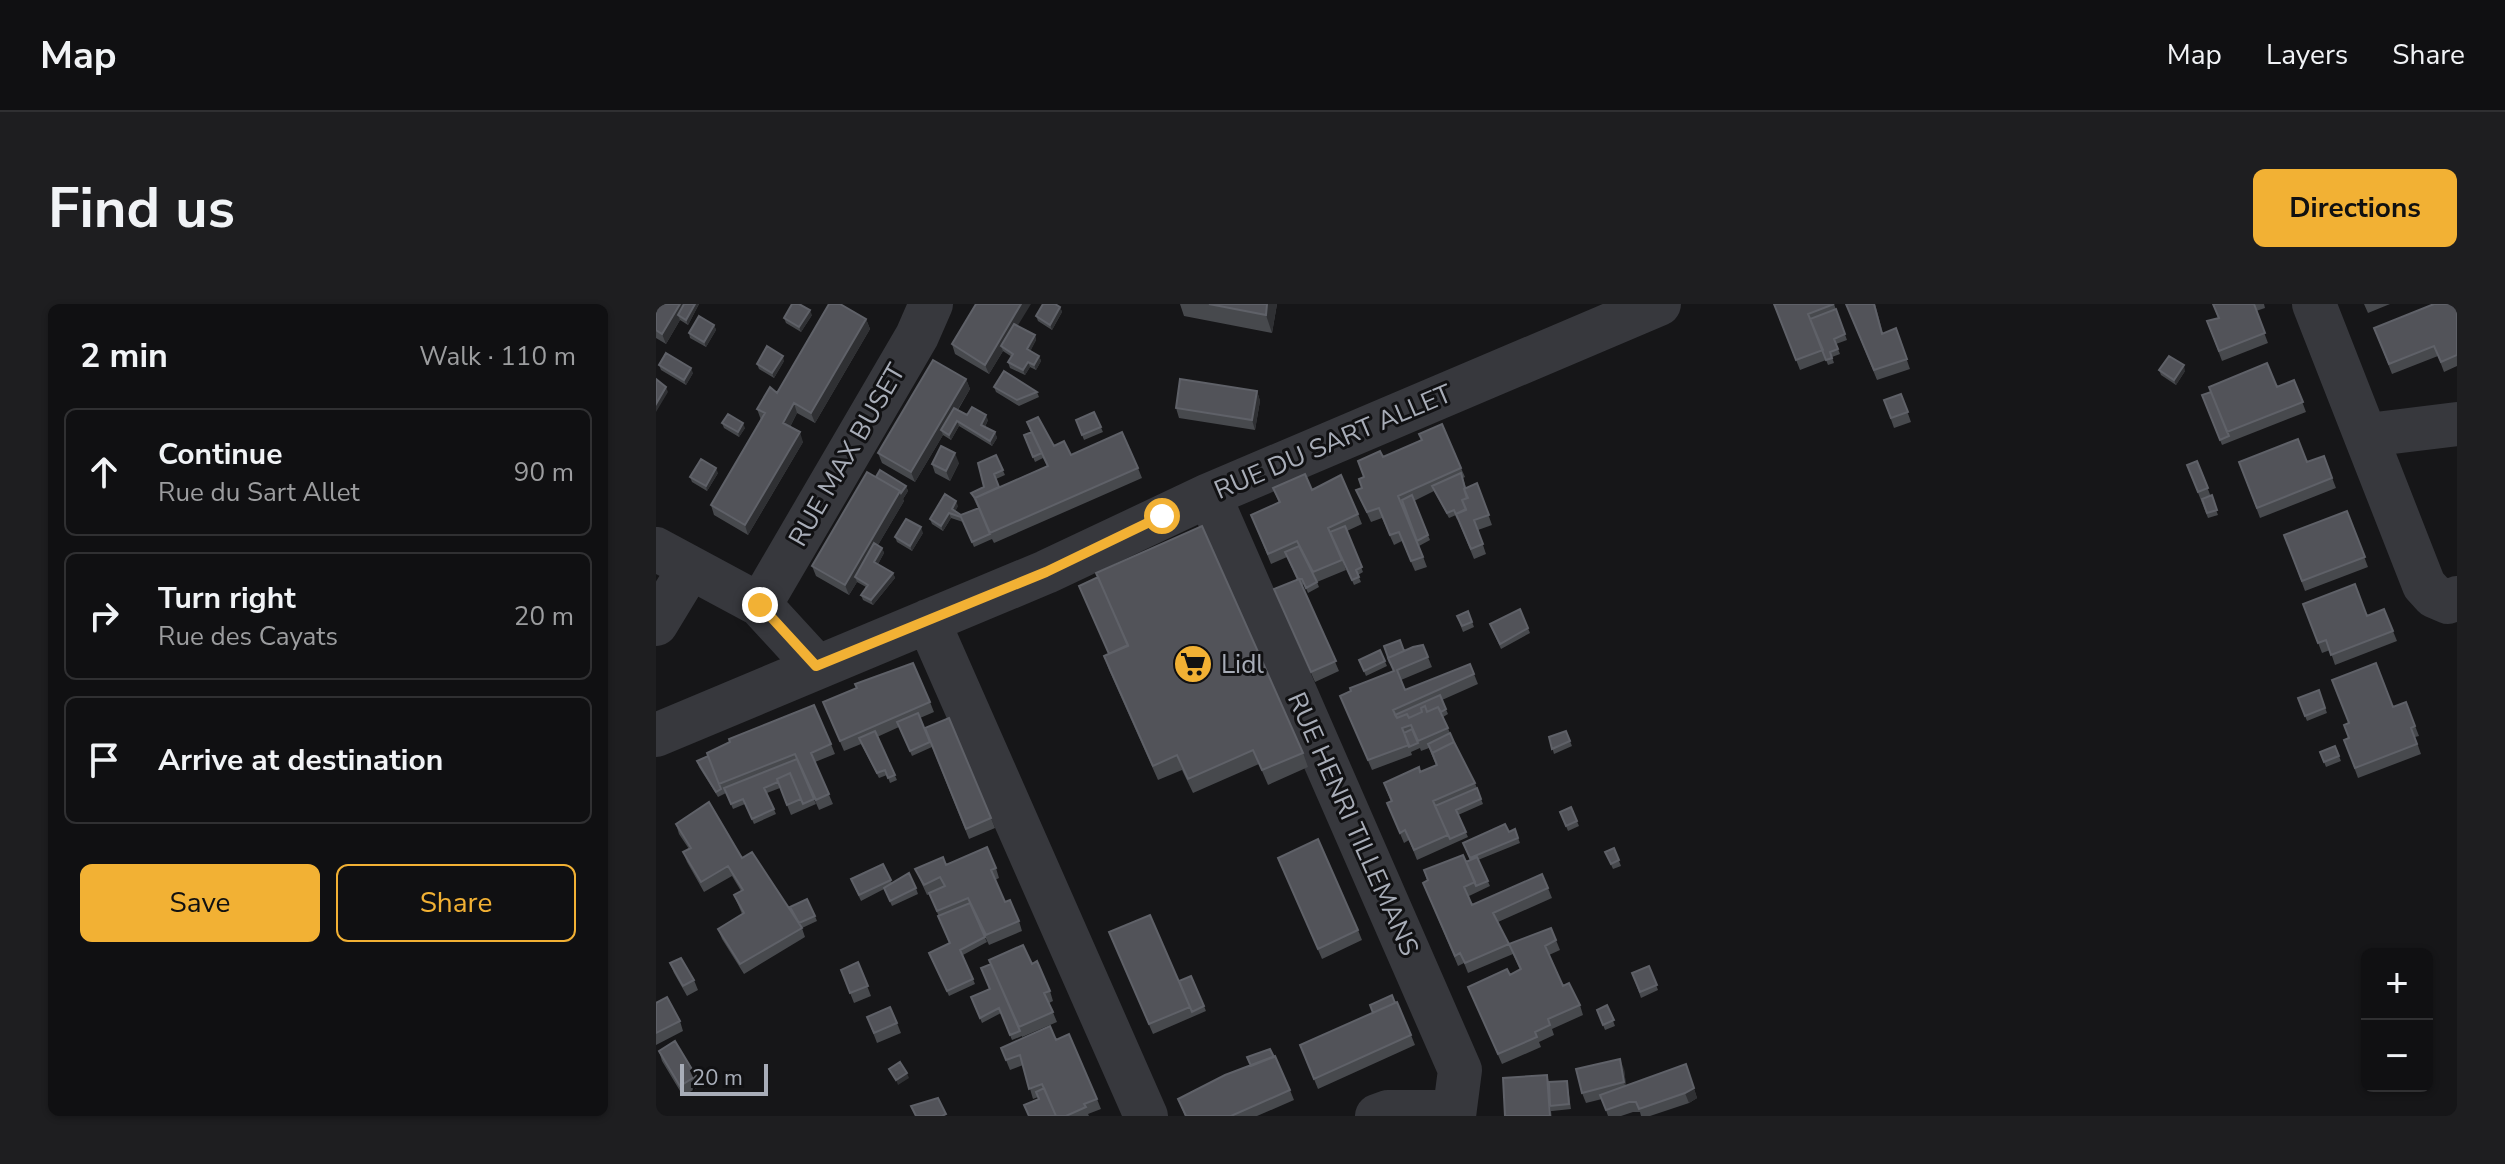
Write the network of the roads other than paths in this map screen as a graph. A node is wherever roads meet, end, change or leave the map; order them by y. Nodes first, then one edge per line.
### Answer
1 (931, 304) edge
2 (1659, 304) edge
3 (2314, 304) edge
4 (2457, 424) edge
5 (2368, 435) junction
6 (1209, 495) junction
7 (673, 558) edge
8 (2457, 598) edge
9 (760, 605) junction
10 (928, 621) junction
11 (656, 624) edge
12 (816, 666) junction
13 (656, 735) edge
14 (1453, 1114) edge
15 (1146, 1116) edge
16 (1377, 1116) edge

1 - 9 street, RUE MAX BUSET
2 - 6 street, RUE DU SART ALLET
3 - 5 street
4 - 5 street
5 - 8 street
6 - 10 street, RUE DU SART ALLET
6 - 14 street, RUE HENRI TILLEMANS
7 - 9 street
7 - 11 street
9 - 12 street
10 - 12 street, RUE DU SART ALLET
10 - 15 street
12 - 13 street, RUE DU SART ALLET
14 - 16 street, RUE HENRI TILLEMANS

